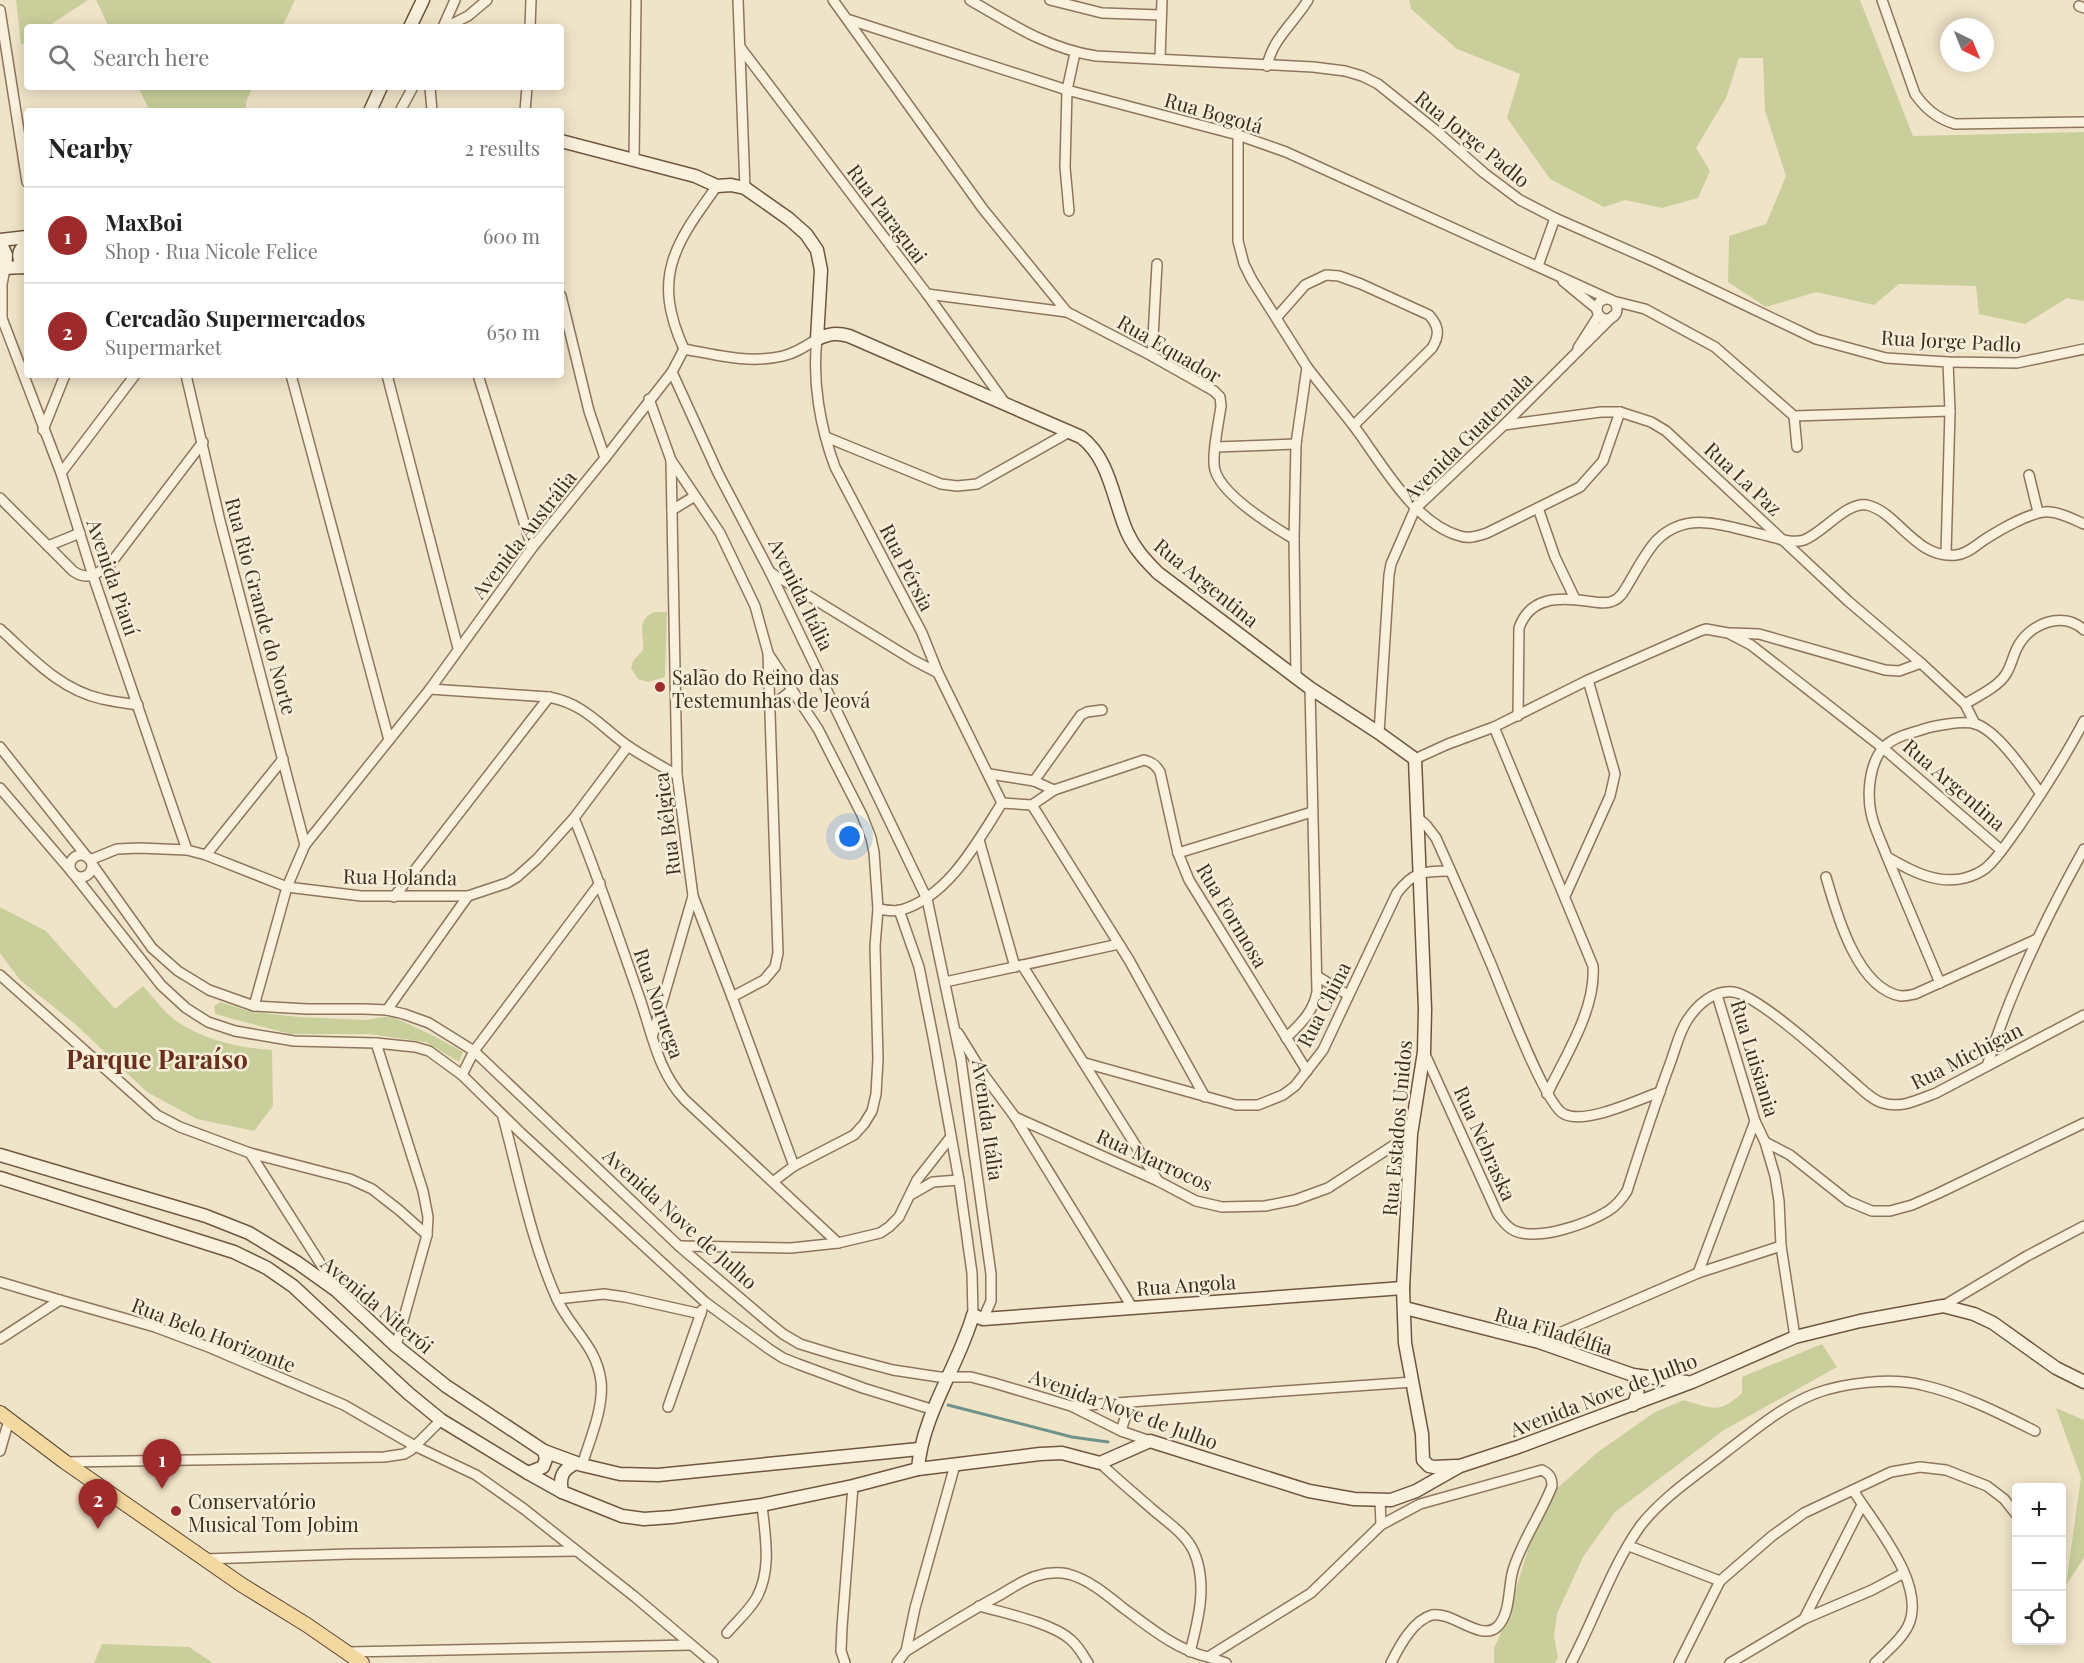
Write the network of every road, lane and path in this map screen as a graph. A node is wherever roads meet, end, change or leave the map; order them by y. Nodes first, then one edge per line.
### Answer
1 (423, 0) edge
2 (455, 0) edge
3 (487, 0) edge
4 (531, 0) edge
5 (636, 0) edge
6 (738, 0) edge
7 (833, 0) edge
8 (970, 0) edge
9 (1050, 0) edge
10 (1162, 0) edge
11 (1308, 0) edge
12 (1882, 0) edge
13 (0, 10) edge
14 (1161, 15) junction
15 (850, 20) junction
16 (411, 24) edge
17 (446, 24) edge
18 (451, 24) edge
19 (530, 24) edge
20 (740, 47) junction
21 (1075, 53) junction
22 (1160, 59) junction
23 (1267, 66) junction
24 (380, 90) edge
25 (411, 90) edge
26 (430, 90) edge
27 (526, 90) edge
28 (1067, 90) junction
29 (371, 108) edge
30 (402, 108) edge
31 (432, 108) edge
32 (525, 108) edge
33 (2084, 122) edge
34 (1238, 135) junction
35 (564, 142) edge
36 (24, 150) edge
37 (634, 159) junction
38 (717, 186) junction
39 (745, 188) junction
40 (1069, 211) dead end
41 (1555, 218) junction
42 (24, 237) edge
43 (0, 241) edge
44 (24, 247) edge
45 (1157, 264) dead end
46 (24, 265) edge
47 (24, 267) edge
48 (1538, 267) junction
49 (2, 269) edge
50 (1555, 274) junction
51 (927, 294) junction
52 (1611, 300) junction
53 (564, 308) edge
54 (1646, 309) junction
55 (1067, 312) junction
56 (1598, 312) junction
57 (1614, 315) junction
58 (1, 316) edge
59 (1277, 317) junction
60 (817, 339) junction
61 (684, 349) junction
62 (2084, 349) edge
63 (1576, 352) junction
64 (1152, 356) junction
65 (1948, 362) junction
66 (1307, 367) junction
67 (672, 372) junction
68 (64, 378) edge
69 (133, 378) edge
70 (187, 378) edge
71 (292, 378) edge
72 (388, 378) edge
73 (479, 378) edge
74 (649, 399) junction
75 (1005, 402) junction
76 (1950, 411) junction
77 (1620, 412) junction
78 (1794, 416) junction
79 (1354, 425) junction
80 (1504, 425) junction
81 (43, 430) junction
82 (1071, 431) junction
83 (826, 437) junction
84 (203, 442) junction
85 (1296, 444) junction
86 (1216, 447) junction
87 (1797, 447) dead end
88 (605, 458) junction
89 (671, 460) junction
90 (61, 473) junction
91 (2029, 475) dead end
92 (695, 496) junction
93 (0, 498) edge
94 (1538, 508) junction
95 (1415, 509) junction
96 (672, 510) junction
97 (2038, 512) junction
98 (2084, 524) edge
99 (80, 532) junction
100 (1294, 539) junction
101 (1783, 539) junction
102 (48, 546) junction
103 (532, 548) junction
104 (1946, 554) junction
105 (770, 572) junction
106 (93, 576) junction
107 (1575, 599) junction
108 (0, 629) edge
109 (2084, 630) edge
110 (1728, 633) junction
111 (458, 648) junction
112 (768, 653) junction
113 (1921, 663) junction
114 (938, 673) junction
115 (1296, 677) junction
116 (1588, 680) junction
117 (1310, 688) junction
118 (430, 689) junction
119 (792, 690) junction
120 (549, 697) junction
121 (1965, 704) junction
122 (138, 705) junction
123 (770, 707) junction
124 (1102, 710) dead end
125 (1518, 716) junction
126 (2084, 721) edge
127 (1975, 724) junction
128 (1494, 727) junction
129 (1379, 733) junction
130 (389, 740) junction
131 (628, 746) junction
132 (0, 747) edge
133 (1882, 748) junction
134 (283, 759) junction
135 (1415, 759) junction
136 (990, 774) junction
137 (677, 775) junction
138 (1034, 781) junction
139 (0, 788) edge
140 (1054, 790) junction
141 (2041, 794) junction
142 (1002, 802) junction
143 (1032, 805) junction
144 (1312, 812) junction
145 (574, 818) junction
146 (1418, 818) junction
147 (979, 840) junction
148 (304, 845) junction
149 (2084, 849) edge
150 (187, 850) junction
151 (2001, 850) junction
152 (1178, 853) junction
153 (206, 855) junction
154 (1887, 857) junction
155 (90, 860) junction
156 (1449, 871) junction
157 (72, 872) junction
158 (1421, 872) junction
159 (1826, 877) dead end
160 (600, 883) junction
161 (287, 887) junction
162 (468, 896) junction
163 (693, 896) junction
164 (1565, 896) junction
165 (394, 897) junction
166 (927, 899) junction
167 (878, 909) junction
168 (899, 910) junction
169 (2037, 939) junction
170 (1119, 944) junction
171 (1018, 966) junction
172 (0, 975) edge
173 (1317, 976) junction
174 (945, 982) junction
175 (1940, 983) junction
176 (1717, 994) junction
177 (1348, 996) junction
178 (732, 997) junction
179 (254, 1006) junction
180 (387, 1010) junction
181 (2084, 1015) edge
182 (955, 1027) junction
183 (652, 1034) junction
184 (1286, 1038) junction
185 (376, 1043) junction
186 (474, 1051) junction
187 (1424, 1052) junction
188 (1085, 1063) junction
189 (1987, 1066) junction
190 (1307, 1071) junction
191 (462, 1075) junction
192 (1660, 1092) junction
193 (1547, 1094) junction
194 (1205, 1097) junction
195 (502, 1114) junction
196 (1014, 1117) junction
197 (1755, 1121) junction
198 (2084, 1123) edge
199 (1412, 1134) junction
200 (950, 1138) junction
201 (1765, 1142) junction
202 (250, 1153) junction
203 (0, 1155) edge
204 (794, 1166) junction
205 (0, 1178) edge
206 (959, 1180) junction
207 (774, 1181) junction
208 (1158, 1181) junction
209 (909, 1195) junction
210 (136, 1197) junction
211 (130, 1218) junction
212 (2084, 1226) edge
213 (427, 1235) junction
214 (838, 1243) junction
215 (678, 1246) junction
216 (1781, 1246) junction
217 (1698, 1273) junction
218 (0, 1282) edge
219 (1403, 1288) junction
220 (337, 1291) junction
221 (557, 1299) junction
222 (60, 1300) junction
223 (705, 1302) junction
224 (1943, 1306) junction
225 (1132, 1307) junction
226 (1405, 1308) junction
227 (701, 1314) junction
228 (978, 1317) junction
229 (1795, 1337) junction
230 (0, 1339) edge
231 (1539, 1342) junction
232 (396, 1346) junction
233 (948, 1376) junction
234 (1633, 1376) junction
235 (1413, 1382) junction
236 (1692, 1382) junction
237 (2084, 1382) edge
238 (1130, 1402) junction
239 (1633, 1405) junction
240 (1071, 1406) junction
241 (668, 1407) dead end
242 (934, 1410) junction
243 (4, 1417) edge
244 (441, 1420) junction
245 (1121, 1431) junction
246 (2035, 1431) dead end
247 (1150, 1441) junction
248 (415, 1446) junction
249 (919, 1449) junction
250 (544, 1450) junction
251 (0, 1451) edge
252 (65, 1462) junction
253 (1100, 1463) junction
254 (579, 1464) junction
255 (955, 1465) junction
256 (1460, 1466) junction
257 (918, 1469) junction
258 (528, 1473) junction
259 (853, 1486) junction
260 (1853, 1490) junction
261 (1416, 1491) junction
262 (562, 1492) junction
263 (1380, 1500) junction
264 (1420, 1504) junction
265 (762, 1505) junction
266 (1862, 1505) junction
267 (2012, 1509) edge
268 (1382, 1526) junction
269 (1629, 1546) junction
270 (577, 1551) junction
271 (206, 1559) junction
272 (1904, 1573) junction
273 (1720, 1581) junction
274 (979, 1606) junction
275 (1804, 1618) junction
276 (727, 1633) dead end
277 (690, 1645) junction
278 (906, 1651) junction
279 (347, 1652) junction
280 (1190, 1652) junction
281 (1208, 1657) junction
282 (362, 1663) edge
283 (713, 1663) edge
284 (845, 1663) edge
285 (897, 1663) edge
286 (1088, 1663) edge
287 (1226, 1663) edge
288 (1391, 1663) edge
289 (1571, 1663) edge
290 (1679, 1663) edge
291 (1730, 1663) edge
292 (1875, 1663) edge

1 - 16 main road
2 - 17 street
3 - 18 street
4 - 19 street
5 - 37 street
6 - 20 street
7 - 15 street
8 - 21 street, Rua Jorge Padlo
9 - 14 street
10 - 14 street
11 - 23 street
12 - 33 street
13 - 36 street
14 - 22 street
15 - 28 street, Rua Bogotá
15 - 55 street
20 - 39 street
20 - 51 street, Rua Paraguai
21 - 22 street, Rua Jorge Padlo
21 - 28 street
22 - 23 street, Rua Jorge Padlo
23 - 41 street, Rua Jorge Padlo
24 - 29 main road
25 - 30 street
26 - 31 street
27 - 32 street
28 - 34 street, Rua Bogotá
28 - 40 street
34 - 48 street, Rua Bogotá
34 - 59 street
35 - 37 main road
37 - 38 main road
38 - 39 main road
38 - 61 street
39 - 60 main road
41 - 48 street
41 - 65 street, Rua Jorge Padlo
42 - 43 main road
43 - 49 main road
44 - 46 main road
45 - 64 street
47 - 49 main road
48 - 50 street, Rua Bogotá
49 - 58 street, Avenida Piauí
50 - 52 street, Rua Bogotá
50 - 56 street, Rua Bogotá
51 - 55 street, Rua Equador
51 - 75 street, Rua Paraguai
52 - 54 street, Rua Bogotá
52 - 56 street
52 - 57 street
53 - 88 street
54 - 57 street
54 - 78 street, Rua Bogotá
55 - 64 street, Rua Equador
56 - 57 street
56 - 63 street, Avenida Guatemala
57 - 63 street, Avenida Guatemala
58 - 81 street, Avenida Piauí
59 - 66 street
59 - 79 street
60 - 61 street
60 - 75 main road, Rua Argentina
60 - 83 street, Rua Pérsia
61 - 67 street, Avenida Austrália
62 - 65 street, Rua Jorge Padlo
63 - 80 street, Avenida Guatemala
64 - 86 street, Rua Equador
65 - 76 street
66 - 79 street
66 - 85 street
67 - 74 street, Avenida Austrália
67 - 105 street, Avenida Itália
68 - 81 street
69 - 90 street
70 - 84 street, Rua Rio Grande do Norte
71 - 130 street
72 - 111 street
73 - 103 street
74 - 88 street, Avenida Austrália
74 - 89 street
75 - 82 main road, Rua Argentina
76 - 78 street
76 - 104 street
77 - 80 street, Rua La Paz
77 - 94 street
77 - 101 street, Rua La Paz
78 - 87 street
79 - 95 street
80 - 95 street, Avenida Guatemala
81 - 90 street, Avenida Piauí
82 - 83 street
82 - 115 main road, Rua Argentina
83 - 114 street, Rua Pérsia
84 - 106 street
84 - 134 street, Rua Rio Grande do Norte
85 - 86 street
85 - 100 street
86 - 100 street, Rua Equador
88 - 103 street, Avenida Austrália
89 - 92 street
89 - 96 street, Rua Bélgica
90 - 99 street, Avenida Piauí
91 - 97 street
92 - 96 street
92 - 112 street
93 - 102 street
94 - 95 street
94 - 107 street
95 - 129 street, Avenida Guatemala
96 - 137 street, Rua Bélgica
97 - 98 street
97 - 104 street
99 - 102 street
99 - 106 street, Avenida Piauí
100 - 115 street
101 - 104 street
101 - 107 street
101 - 113 street, Rua La Paz
102 - 106 street
103 - 111 street, Avenida Austrália
105 - 114 street
105 - 166 street, Avenida Itália
106 - 122 street, Avenida Piauí
107 - 125 street
108 - 122 street
109 - 121 street
110 - 113 street
110 - 116 street
110 - 133 street, Rua Argentina
111 - 118 street, Avenida Austrália
112 - 119 street
112 - 123 street
113 - 121 street, Rua La Paz
114 - 136 street, Rua Pérsia
115 - 117 main road, Rua Argentina
116 - 125 street
116 - 164 street
117 - 129 main road, Rua Argentina
117 - 144 street
118 - 120 street
118 - 130 street, Avenida Austrália
119 - 123 street
119 - 167 street
120 - 131 street
120 - 165 street
121 - 127 street
122 - 150 street, Avenida Piauí
123 - 178 street
124 - 138 street
125 - 128 street
126 - 141 street
127 - 133 street
127 - 141 street
128 - 135 street
128 - 164 street
129 - 135 main road, Rua Argentina
130 - 148 street, Avenida Austrália
131 - 137 street
131 - 145 street, Rua Holanda
132 - 155 street, Avenida Nove de Julho
133 - 151 street, Rua Argentina
133 - 154 street
134 - 148 street, Rua Rio Grande do Norte
134 - 153 street
135 - 146 main road, Rua Estados Unidos
136 - 138 street
136 - 142 street, Rua Pérsia
137 - 163 street, Rua Bélgica
138 - 140 street
139 - 157 street
140 - 143 street, Rua Formosa
140 - 152 street, Rua Formosa
141 - 151 street
142 - 143 street
142 - 147 street
143 - 170 street
144 - 152 street
144 - 173 street
145 - 160 street, Rua Noruega
145 - 162 street, Rua Holanda
146 - 156 street
146 - 158 main road, Rua Estados Unidos
147 - 166 street
147 - 171 street
148 - 161 street, Avenida Austrália
149 - 169 street
150 - 153 street, Rua Holanda
150 - 155 street, Rua Holanda
151 - 154 street
152 - 184 street, Rua Formosa
153 - 161 street, Rua Holanda
154 - 175 street
155 - 157 street
155 - 157 street
155 - 179 street, Avenida Nove de Julho
156 - 158 street
156 - 193 street
157 - 185 street
158 - 177 street, Rua China
158 - 187 main road, Rua Estados Unidos
159 - 175 street
160 - 183 street, Rua Noruega
160 - 186 street
161 - 165 street, Rua Holanda
161 - 179 street, Avenida Austrália
162 - 165 street, Rua Holanda
162 - 180 street
163 - 178 street, Rua Bélgica
163 - 183 street
164 - 193 street
166 - 168 street
166 - 174 street, Avenida Itália
167 - 168 street
167 - 204 street
168 - 200 street, Avenida Itália
169 - 175 street
169 - 189 street
170 - 171 street
170 - 194 street
171 - 174 street
171 - 188 street
172 - 202 street
173 - 177 street
173 - 184 street
174 - 182 street, Avenida Itália
176 - 189 street, Rua Michigan
176 - 192 street, Rua Luisiania
176 - 197 street, Rua Luisiania
177 - 190 street, Rua China
178 - 204 street, Rua Bélgica
179 - 180 street, Avenida Nove de Julho
180 - 186 street, Avenida Nove de Julho
181 - 189 street, Rua Michigan
182 - 196 street
182 - 228 street, Avenida Itália
183 - 207 street, Rua Noruega
184 - 190 street, Rua Formosa
185 - 191 street
185 - 213 street
186 - 191 street
186 - 215 street, Avenida Nove de Julho
187 - 192 street, Rua Nebraska
187 - 199 main road, Rua Estados Unidos
188 - 194 street, Rua China
188 - 208 street
190 - 194 street, Rua China
191 - 195 street
192 - 193 street
195 - 221 street
195 - 223 street
196 - 208 street, Rua Marrocos
196 - 225 street
197 - 201 street, Rua Luisiania
197 - 217 street
198 - 201 street
199 - 208 street, Rua Marrocos
199 - 219 main road, Rua Estados Unidos
200 - 206 street, Avenida Itália
200 - 209 street
201 - 216 street, Rua Luisiania
202 - 213 street
202 - 220 street
203 - 210 main road, Avenida Niterói
204 - 207 street
205 - 211 main road, Avenida Niterói
206 - 209 street
206 - 228 street, Avenida Itália
207 - 214 street, Rua Noruega
209 - 214 street
210 - 211 main road
210 - 220 main road, Avenida Niterói
211 - 244 main road, Avenida Niterói
212 - 224 street
213 - 232 street
214 - 215 street
215 - 233 street, Avenida Nove de Julho
216 - 217 street
216 - 229 street, Rua Luisiania
217 - 231 street
218 - 222 street, Rua Belo Horizonte
219 - 225 main road, Rua Angola
219 - 226 main road, Rua Estados Unidos
220 - 232 main road, Avenida Niterói
221 - 227 street
221 - 254 street
222 - 230 street
222 - 248 street, Rua Belo Horizonte
223 - 227 street
223 - 242 street
224 - 229 main road, Avenida Nove de Julho
224 - 237 main road, Avenida Nove de Julho
225 - 228 main road, Rua Angola
226 - 231 main road, Rua Filadélfia
226 - 235 main road, Rua Estados Unidos
227 - 241 street
228 - 233 main road, Avenida Itália
229 - 236 main road, Avenida Nove de Julho
231 - 234 main road, Rua Filadélfia
232 - 250 main road, Avenida Niterói
233 - 240 street, Avenida Nove de Julho
233 - 242 main road, Avenida Itália
234 - 236 main road, Rua Filadélfia
234 - 239 main road
235 - 238 street
235 - 256 main road, Rua Estados Unidos
236 - 239 main road, Avenida Nove de Julho
238 - 240 street
238 - 245 street
239 - 256 main road, Avenida Nove de Julho
240 - 245 street, Avenida Nove de Julho
242 - 249 main road, Avenida Itália
243 - 251 street
243 - 252 main road
244 - 248 street
244 - 258 main road, Avenida Niterói
245 - 247 street, Avenida Nove de Julho
246 - 269 street
247 - 253 main road
247 - 263 main road, Avenida Nove de Julho
248 - 252 street
248 - 270 street, Rua Belo Horizonte
249 - 254 main road, Avenida Niterói
249 - 257 main road, Avenida Itália
250 - 254 main road, Avenida Niterói
250 - 258 main road
252 - 271 main road
253 - 255 main road, Avenida Niterói
253 - 280 street
254 - 262 main road
255 - 257 main road, Avenida Niterói
255 - 278 street
256 - 261 main road, Avenida Nove de Julho
257 - 259 main road, Avenida Niterói
258 - 262 main road, Avenida Niterói
259 - 265 main road, Avenida Niterói
259 - 284 street
260 - 266 street
260 - 267 street
260 - 273 street
261 - 263 main road, Avenida Nove de Julho
261 - 264 street
262 - 265 main road, Avenida Niterói
263 - 268 street
264 - 268 street
264 - 288 street
265 - 276 street
266 - 272 street
266 - 275 street
268 - 281 street
269 - 273 street
269 - 289 street
270 - 271 street
270 - 277 street, Rua Belo Horizonte
271 - 279 main road
272 - 275 street
272 - 292 street
273 - 290 street
274 - 278 street
274 - 280 street
274 - 286 street
275 - 291 street
277 - 279 street
277 - 283 street, Rua Belo Horizonte
278 - 285 street
279 - 282 main road
280 - 281 street
281 - 287 street

